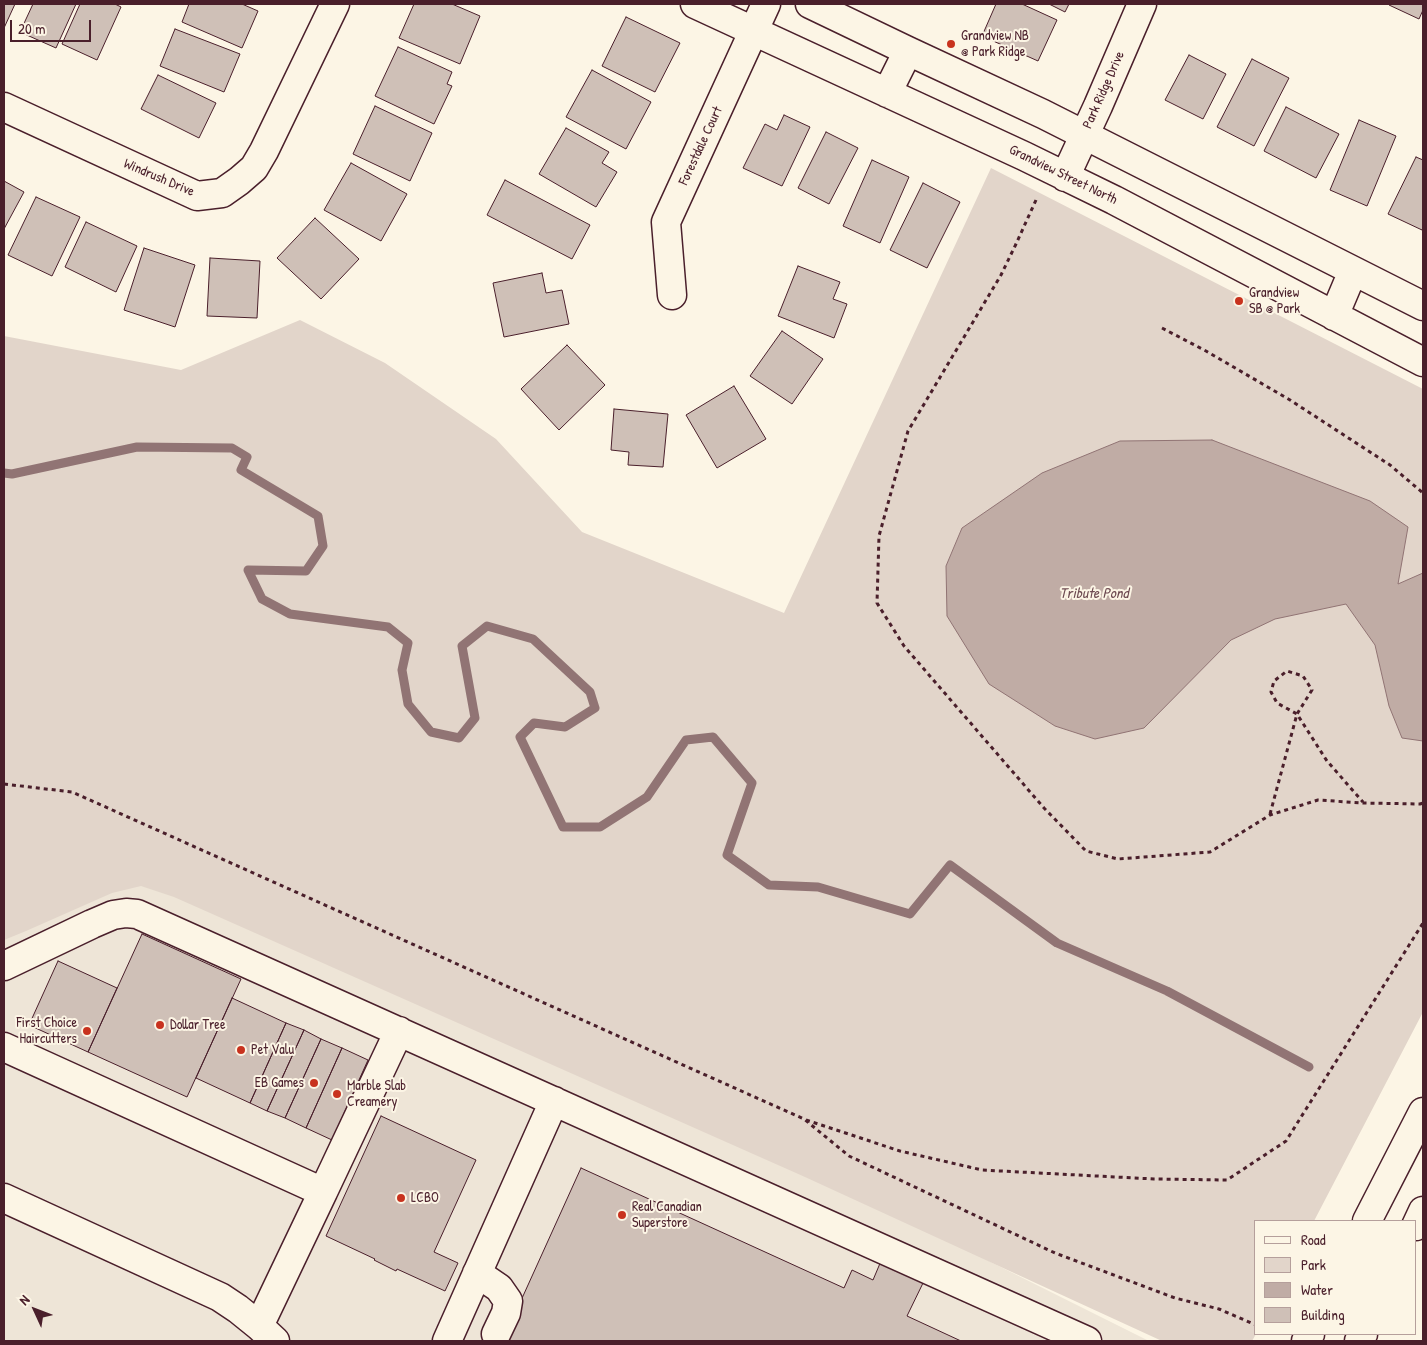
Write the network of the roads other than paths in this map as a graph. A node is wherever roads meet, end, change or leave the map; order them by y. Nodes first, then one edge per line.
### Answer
1 (335, 4) edge
2 (695, 4) edge
3 (766, 4) edge
4 (810, 4) edge
5 (1142, 4) edge
6 (754, 31) junction
7 (908, 51) junction
8 (887, 93) junction
9 (4, 107) edge
10 (1084, 134) junction
11 (1065, 177) junction
12 (1353, 271) junction
13 (672, 295) dead end
14 (1423, 306) edge
15 (1334, 316) junction
16 (1423, 362) edge
17 (4, 966) edge
18 (399, 1031) junction
19 (4, 1047) edge
20 (554, 1101) junction
21 (1423, 1112) edge
22 (322, 1192) junction
23 (4, 1198) edge
24 (1423, 1211) edge
25 (1368, 1220) edge
26 (1417, 1224) edge
27 (477, 1273) junction
28 (267, 1334) edge
29 (496, 1334) dead end
30 (447, 1341) edge
31 (1087, 1341) edge

1 - 9 street, Windrush Drive
2 - 6 street, Grandview Street North
3 - 6 street, Forestdale Court
4 - 7 street
5 - 10 street, Park Ridge Drive
6 - 8 street, Grandview Street North
6 - 13 street, Forestdale Court
7 - 8 street
7 - 10 street
8 - 11 street, Grandview Street North
10 - 11 street, Park Ridge Drive
10 - 12 street
11 - 15 street, Grandview Street North
12 - 14 street
12 - 15 street
15 - 16 street, Grandview Street North
17 - 18 street
18 - 20 street
18 - 22 street
19 - 22 street
20 - 27 street
20 - 31 street
21 - 25 street
22 - 28 street
23 - 28 street
24 - 26 street
27 - 29 street
27 - 30 street

